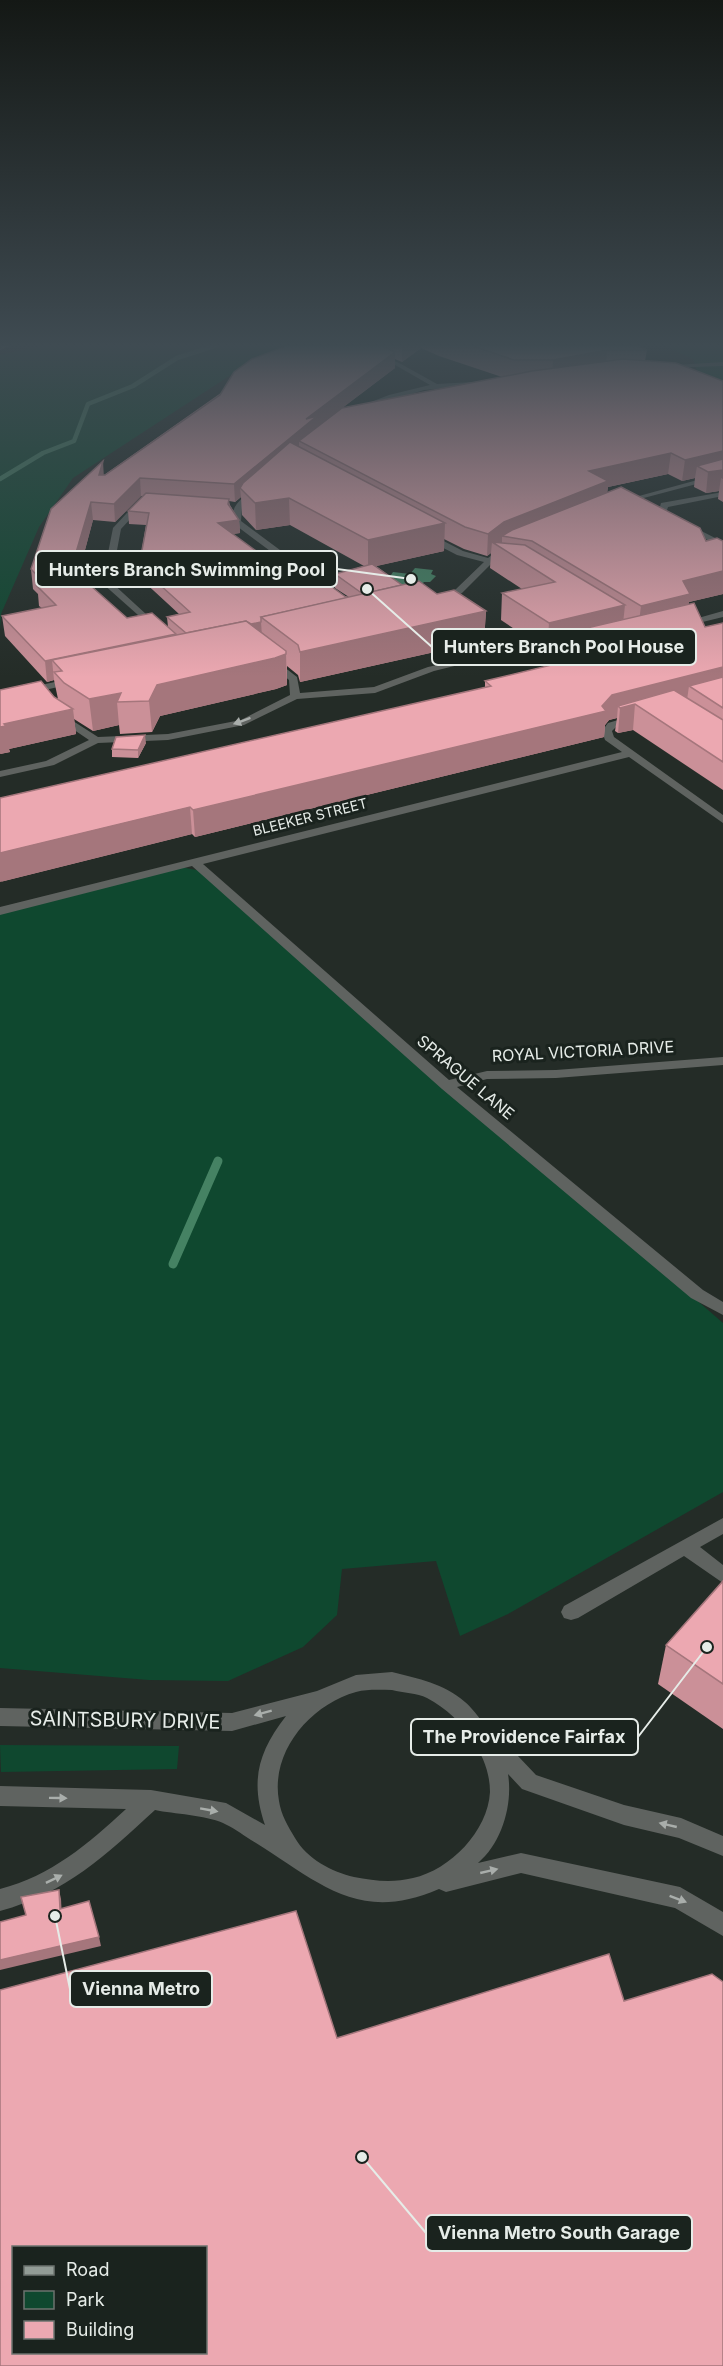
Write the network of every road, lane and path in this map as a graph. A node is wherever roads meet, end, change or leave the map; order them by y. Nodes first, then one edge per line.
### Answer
1 (719, 477) edge
2 (723, 482) edge
3 (259, 489) edge
4 (723, 494) edge
5 (155, 501) edge
6 (612, 506) edge
7 (420, 532) edge
8 (518, 544) edge
9 (723, 545) edge
10 (489, 562) junction
11 (505, 564) edge
12 (337, 596) edge
13 (427, 604) edge
14 (723, 614) edge
15 (668, 627) edge
16 (164, 635) edge
17 (589, 646) edge
18 (261, 652) edge
19 (543, 657) dead end
20 (478, 659) dead end
21 (84, 679) edge
22 (0, 684) edge
23 (5, 696) edge
24 (295, 696) junction
25 (44, 697) junction
26 (651, 714) edge
27 (96, 740) junction
28 (628, 754) junction
29 (0, 774) edge
30 (723, 820) edge
31 (193, 861) junction
32 (0, 911) edge
33 (723, 1061) edge
34 (447, 1086) junction
35 (723, 1309) edge
36 (723, 1525) edge
37 (685, 1547) junction
38 (723, 1575) edge
39 (571, 1612) dead end
40 (319, 1698) junction
41 (0, 1717) edge
42 (485, 1736) junction
43 (0, 1797) edge
44 (151, 1800) junction
45 (723, 1846) edge
46 (293, 1854) junction
47 (432, 1884) junction
48 (0, 1900) edge
49 (723, 1924) edge

1 - 2 street
1 - 6 street
3 - 12 street
4 - 9 street
5 - 16 street
7 - 10 street
8 - 10 street
10 - 11 street
10 - 13 street
14 - 15 street
17 - 19 street
18 - 24 street
20 - 24 street
21 - 25 street
22 - 23 street
23 - 25 street
24 -> 27 street
25 - 27 street
26 - 28 street
27 - 29 street
28 - 30 street
28 - 31 street, BLEEKER STREET
31 - 32 street, BLEEKER STREET
31 - 34 street, SPRAGUE LANE
33 - 34 street, ROYAL VICTORIA DRIVE
34 - 35 street, SPRAGUE LANE
36 - 37 street
37 - 38 street
37 - 39 street
40 -> 41 street, SAINTSBURY DRIVE
40 - 42 street
40 - 46 street
45 -> 42 street
42 - 47 street
43 -> 44 street
44 -> 46 street
48 -> 44 street
46 - 47 street
47 -> 49 street

